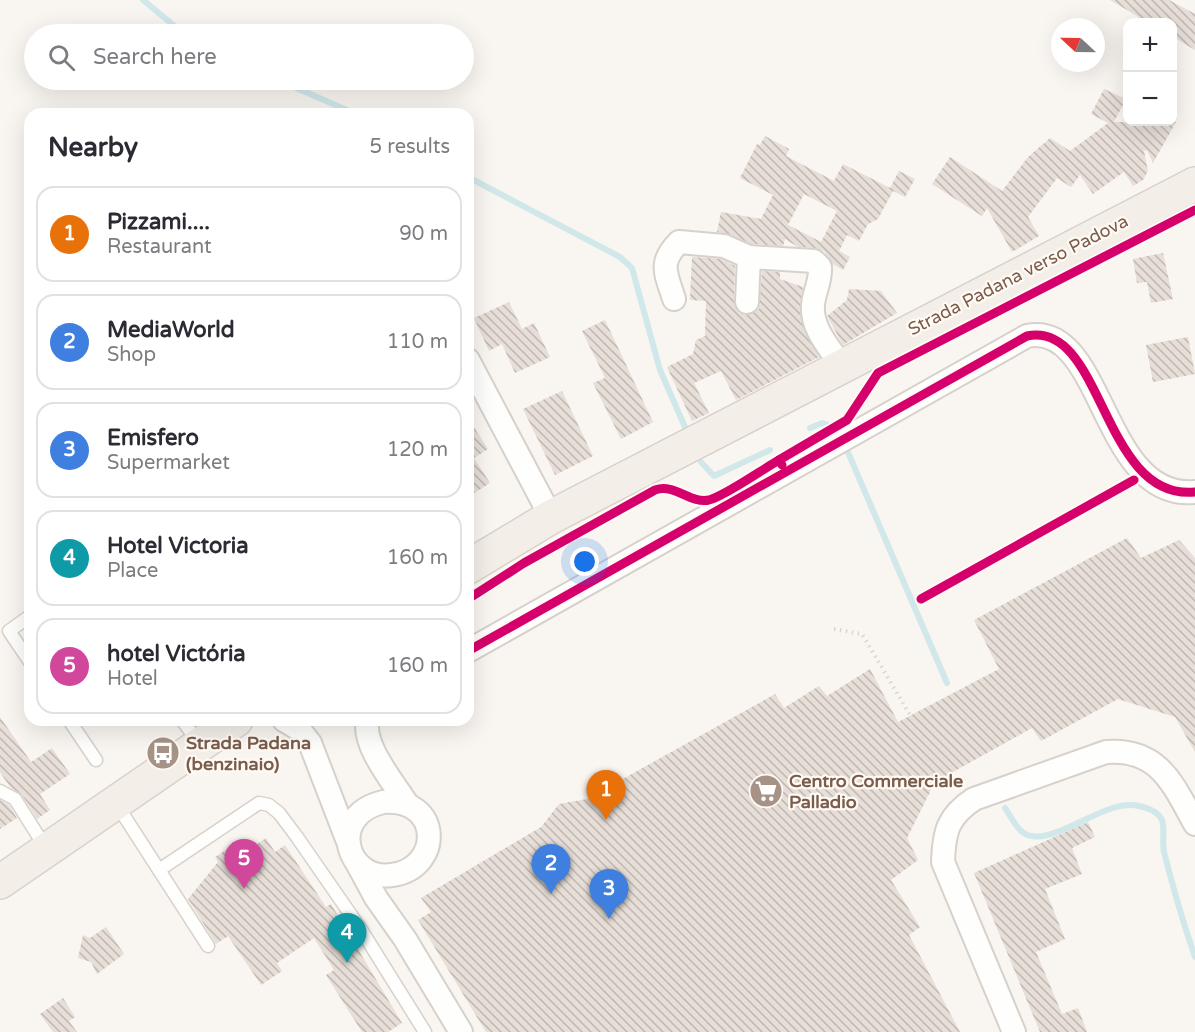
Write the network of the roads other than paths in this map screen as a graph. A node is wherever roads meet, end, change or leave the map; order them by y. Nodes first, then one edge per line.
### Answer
1 (1195, 184) edge
2 (749, 257) junction
3 (674, 299) dead end
4 (747, 302) dead end
5 (841, 365) junction
6 (474, 371) edge
7 (1195, 492) edge
8 (550, 517) junction
9 (474, 563) edge
10 (24, 620) edge
11 (474, 648) edge
12 (24, 653) edge
13 (73, 726) edge
14 (214, 726) edge
15 (294, 726) edge
16 (354, 726) edge
17 (367, 726) edge
18 (191, 732) edge
19 (96, 760) dead end
20 (0, 791) edge
21 (117, 804) junction
22 (407, 804) junction
23 (365, 808) junction
24 (1195, 824) edge
25 (346, 839) junction
26 (48, 851) junction
27 (357, 863) junction
28 (159, 870) junction
29 (404, 872) junction
30 (0, 882) edge
31 (405, 939) junction
32 (208, 946) dead end
33 (425, 1032) edge
34 (461, 1032) edge
35 (1014, 1032) edge

1 - 5 main road, Strada Padana verso Padova
2 - 3 street
2 - 4 street
2 - 5 street
5 - 8 main road, Strada Padana verso Padova
6 - 8 street
7 - 11 street
8 - 9 main road, Strada Padana verso Padova
10 - 12 lane
13 - 19 lane
14 - 18 main road
15 - 25 street
16 - 23 street
17 - 22 street
18 - 21 main road
20 - 26 lane
21 - 26 main road
21 - 28 lane
22 - 23 street
22 - 29 street
23 - 25 street
24 - 35 street
25 - 27 street
26 - 30 main road
27 - 29 street
27 - 31 street
28 - 32 lane
28 - 33 lane
29 - 31 street
31 - 34 street

